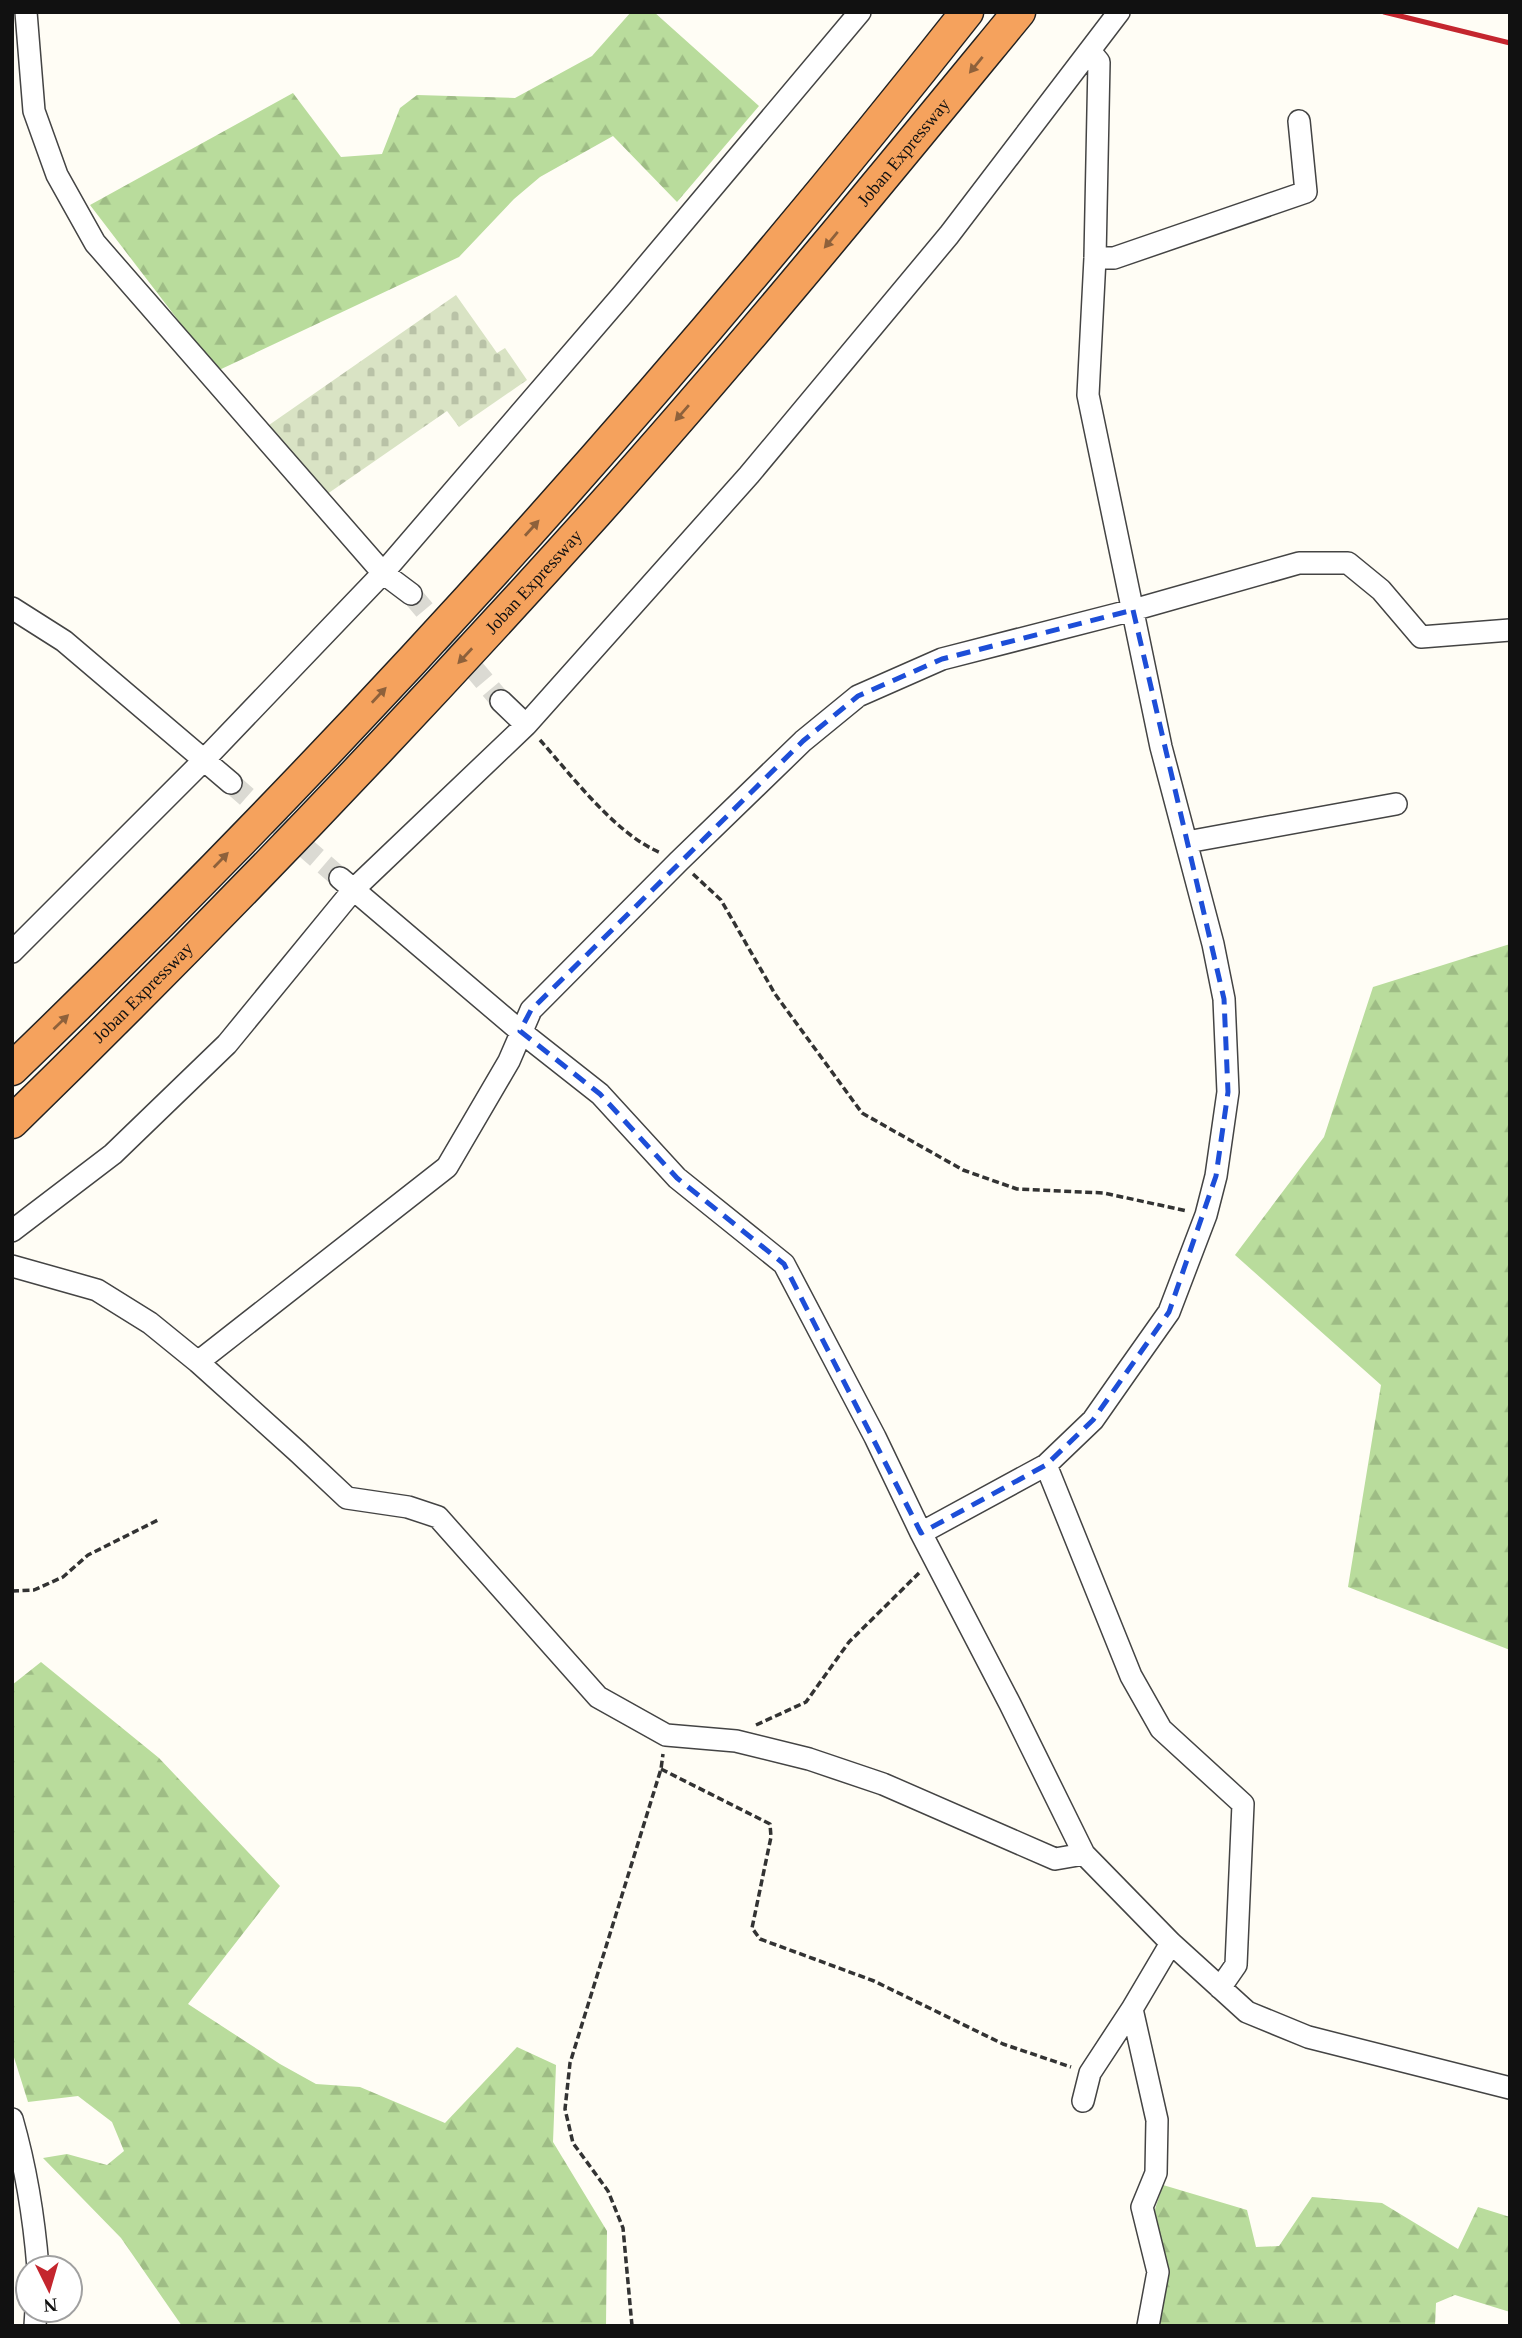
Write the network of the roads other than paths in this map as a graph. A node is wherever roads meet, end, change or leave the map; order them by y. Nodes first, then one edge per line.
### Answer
1 (26, 12) edge
2 (860, 12) edge
3 (968, 12) edge
4 (1019, 12) edge
5 (1119, 12) edge
6 (1090, 51) junction
7 (1298, 121) dead end
8 (1095, 258) junction
9 (383, 573) junction
10 (411, 594) tunnel mouth
11 (12, 608) edge
12 (1133, 610) junction
13 (1510, 631) edge
14 (501, 701) tunnel mouth
15 (526, 725) junction
16 (204, 760) junction
17 (231, 783) tunnel mouth
18 (1396, 804) dead end
19 (1187, 842) junction
20 (347, 883) junction
21 (12, 952) edge
22 (520, 1031) junction
23 (12, 1069) edge
24 (12, 1122) edge
25 (12, 1231) edge
26 (12, 1266) edge
27 (198, 1362) junction
28 (1046, 1465) junction
29 (921, 1533) junction
30 (1084, 1854) junction
31 (1171, 1943) junction
32 (1220, 1988) junction
33 (1132, 2009) junction
34 (1510, 2088) edge
35 (1083, 2101) dead end
36 (12, 2119) edge
37 (37, 2254) edge
38 (1148, 2326) edge

1 - 9 street
2 - 9 street
23 -> 3 highway, Joban Expressway
4 -> 24 highway, Joban Expressway
5 - 6 street
6 - 8 street
6 - 15 street
7 - 8 street
8 - 12 street
9 - 10 street
9 - 16 street
11 - 16 street
12 - 13 street
12 - 19 street
12 - 22 street
14 - 15 street
15 - 20 street
16 - 17 street
16 - 21 street
18 - 19 street
19 - 28 street
20 - 22 street
20 - 25 street
22 - 27 street
22 - 29 street
26 - 27 street
27 - 30 street
28 - 29 street
28 - 32 street
29 - 30 street
30 - 31 street
31 - 32 street
31 - 33 street
32 - 34 street
33 - 35 street
33 - 38 street
36 - 37 street

